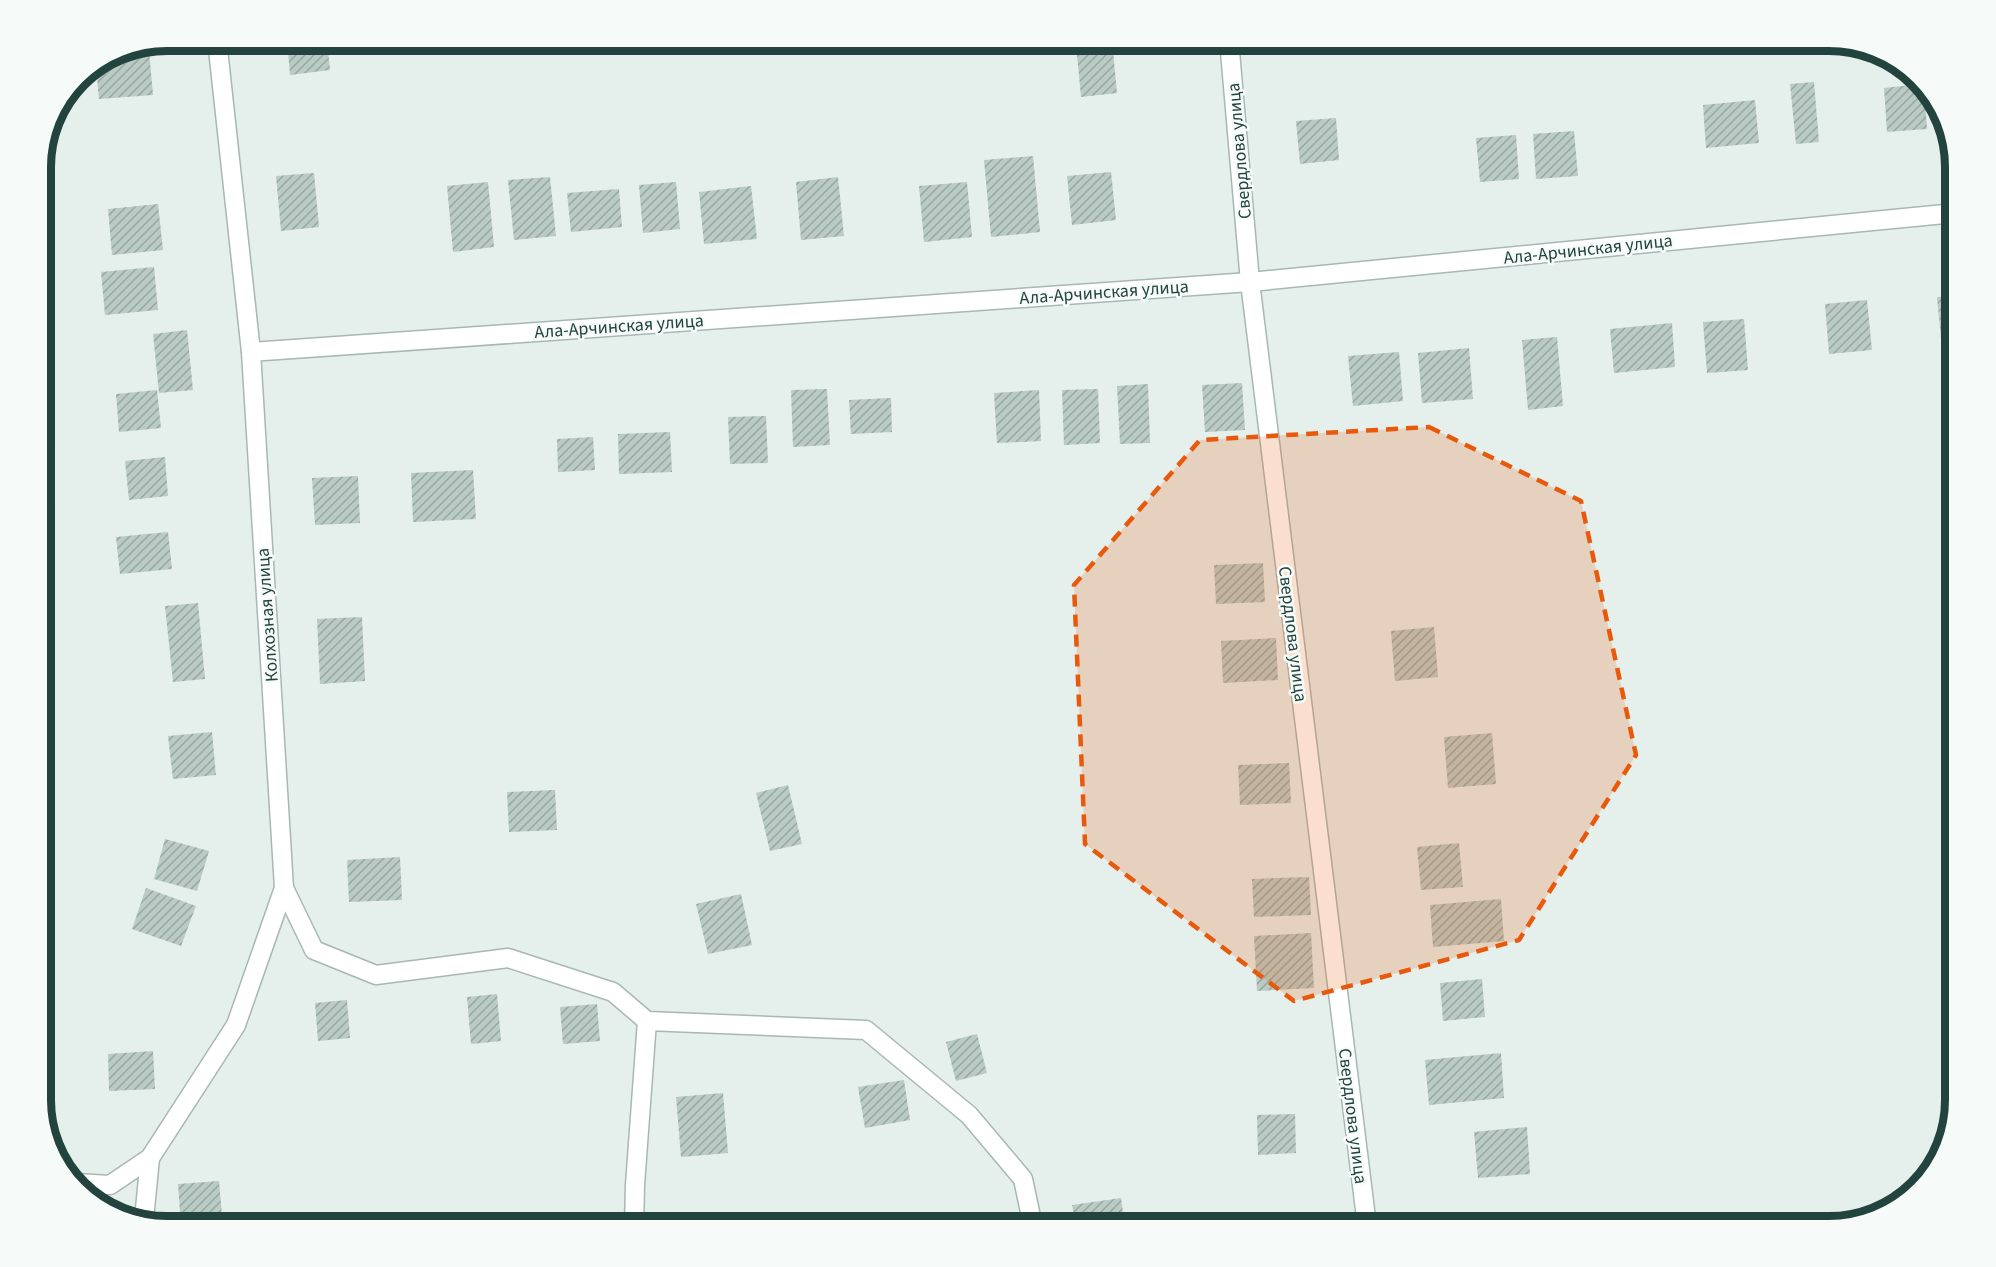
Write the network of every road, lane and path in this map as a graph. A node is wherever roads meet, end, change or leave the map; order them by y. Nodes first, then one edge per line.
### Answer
1 (218, 51) edge
2 (1230, 51) edge
3 (1945, 214) edge
4 (1250, 282) junction
5 (250, 352) junction
6 (284, 888) junction
7 (647, 1021) junction
8 (150, 1158) junction
9 (88, 1184) edge
10 (145, 1214) edge
11 (634, 1216) edge
12 (1031, 1216) edge
13 (1366, 1216) edge

1 - 5 street, Колхозная улица
2 - 4 street, Свердлова улица
3 - 4 street, Ала-Арчинская улица
4 - 5 street, Ала-Арчинская улица
4 - 13 street, Свердлова улица
5 - 6 street, Колхозная улица
6 - 7 street
6 - 8 street, Колхозная улица
7 - 11 street
7 - 12 street
8 - 9 street
8 - 10 street

